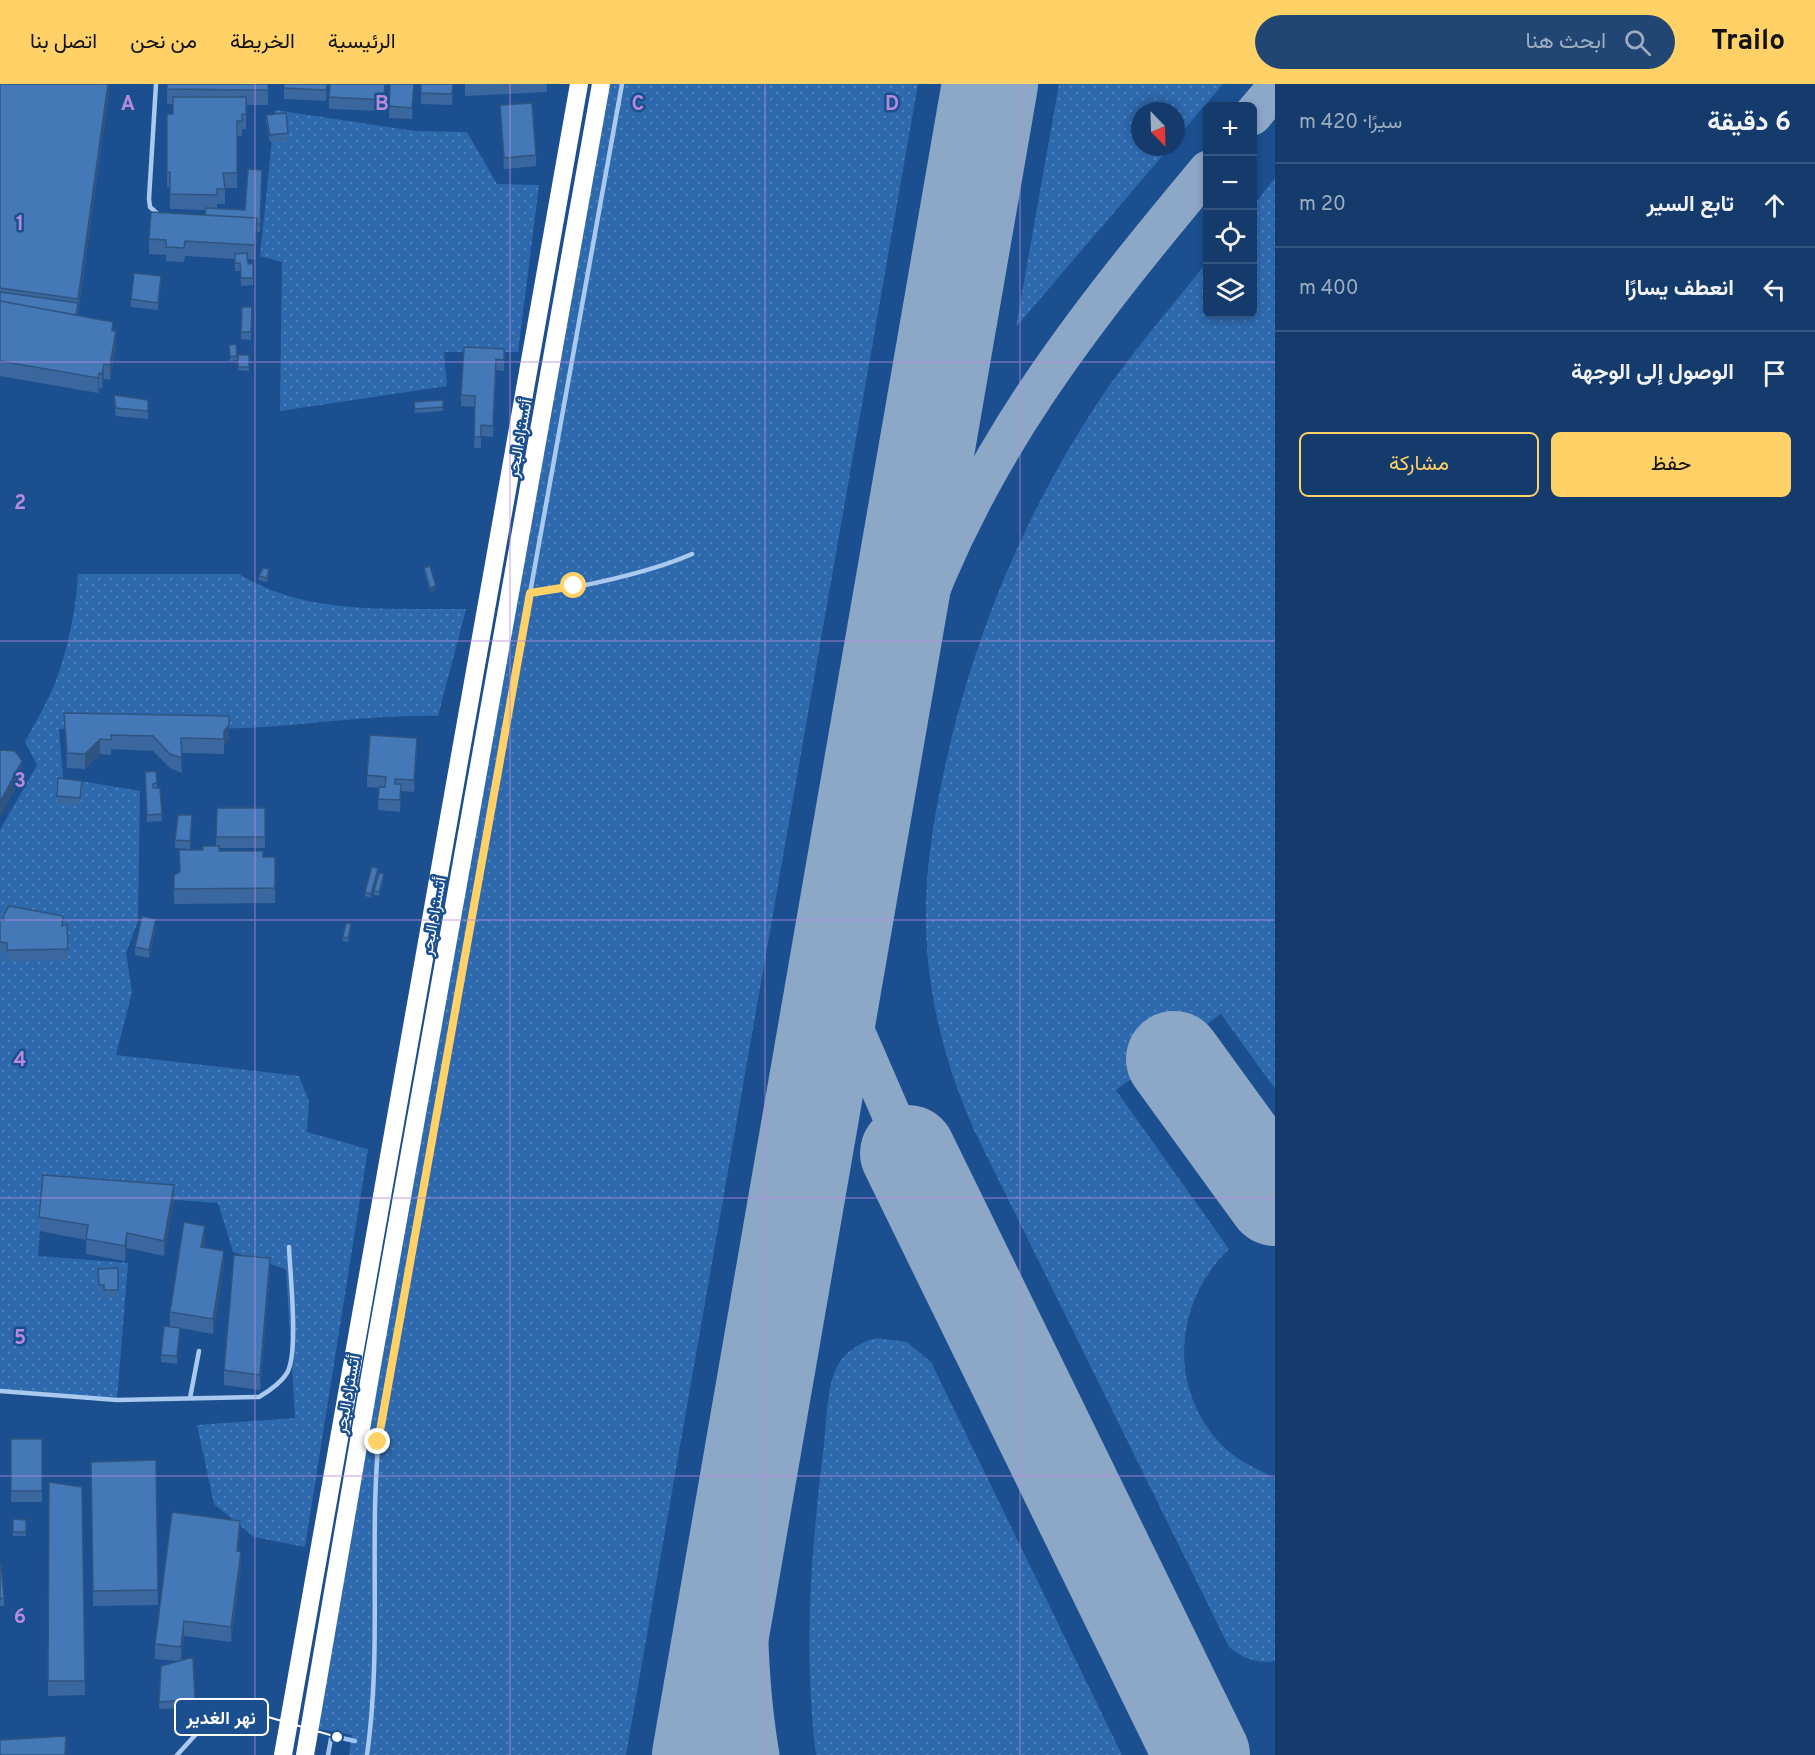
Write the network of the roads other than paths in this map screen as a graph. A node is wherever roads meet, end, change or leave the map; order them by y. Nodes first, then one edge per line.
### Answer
1 (156, 84) edge
2 (579, 84) edge
3 (602, 84) edge
4 (622, 84) edge
5 (163, 219) edge
6 (692, 554) dead end
7 (530, 593) junction
8 (289, 1247) dead end
9 (199, 1351) dead end
10 (0, 1391) edge
11 (190, 1398) junction
12 (220, 1708) dead end
13 (177, 1755) edge
14 (283, 1755) edge
15 (305, 1755) edge
16 (368, 1755) edge

1 - 5 lane
2 - 14 highway, أتستراد البحر
3 - 15 highway, أتستراد البحر
4 - 7 lane
6 - 7 lane
7 - 16 lane
8 - 11 lane
9 - 11 lane
10 - 11 lane
12 - 13 lane

